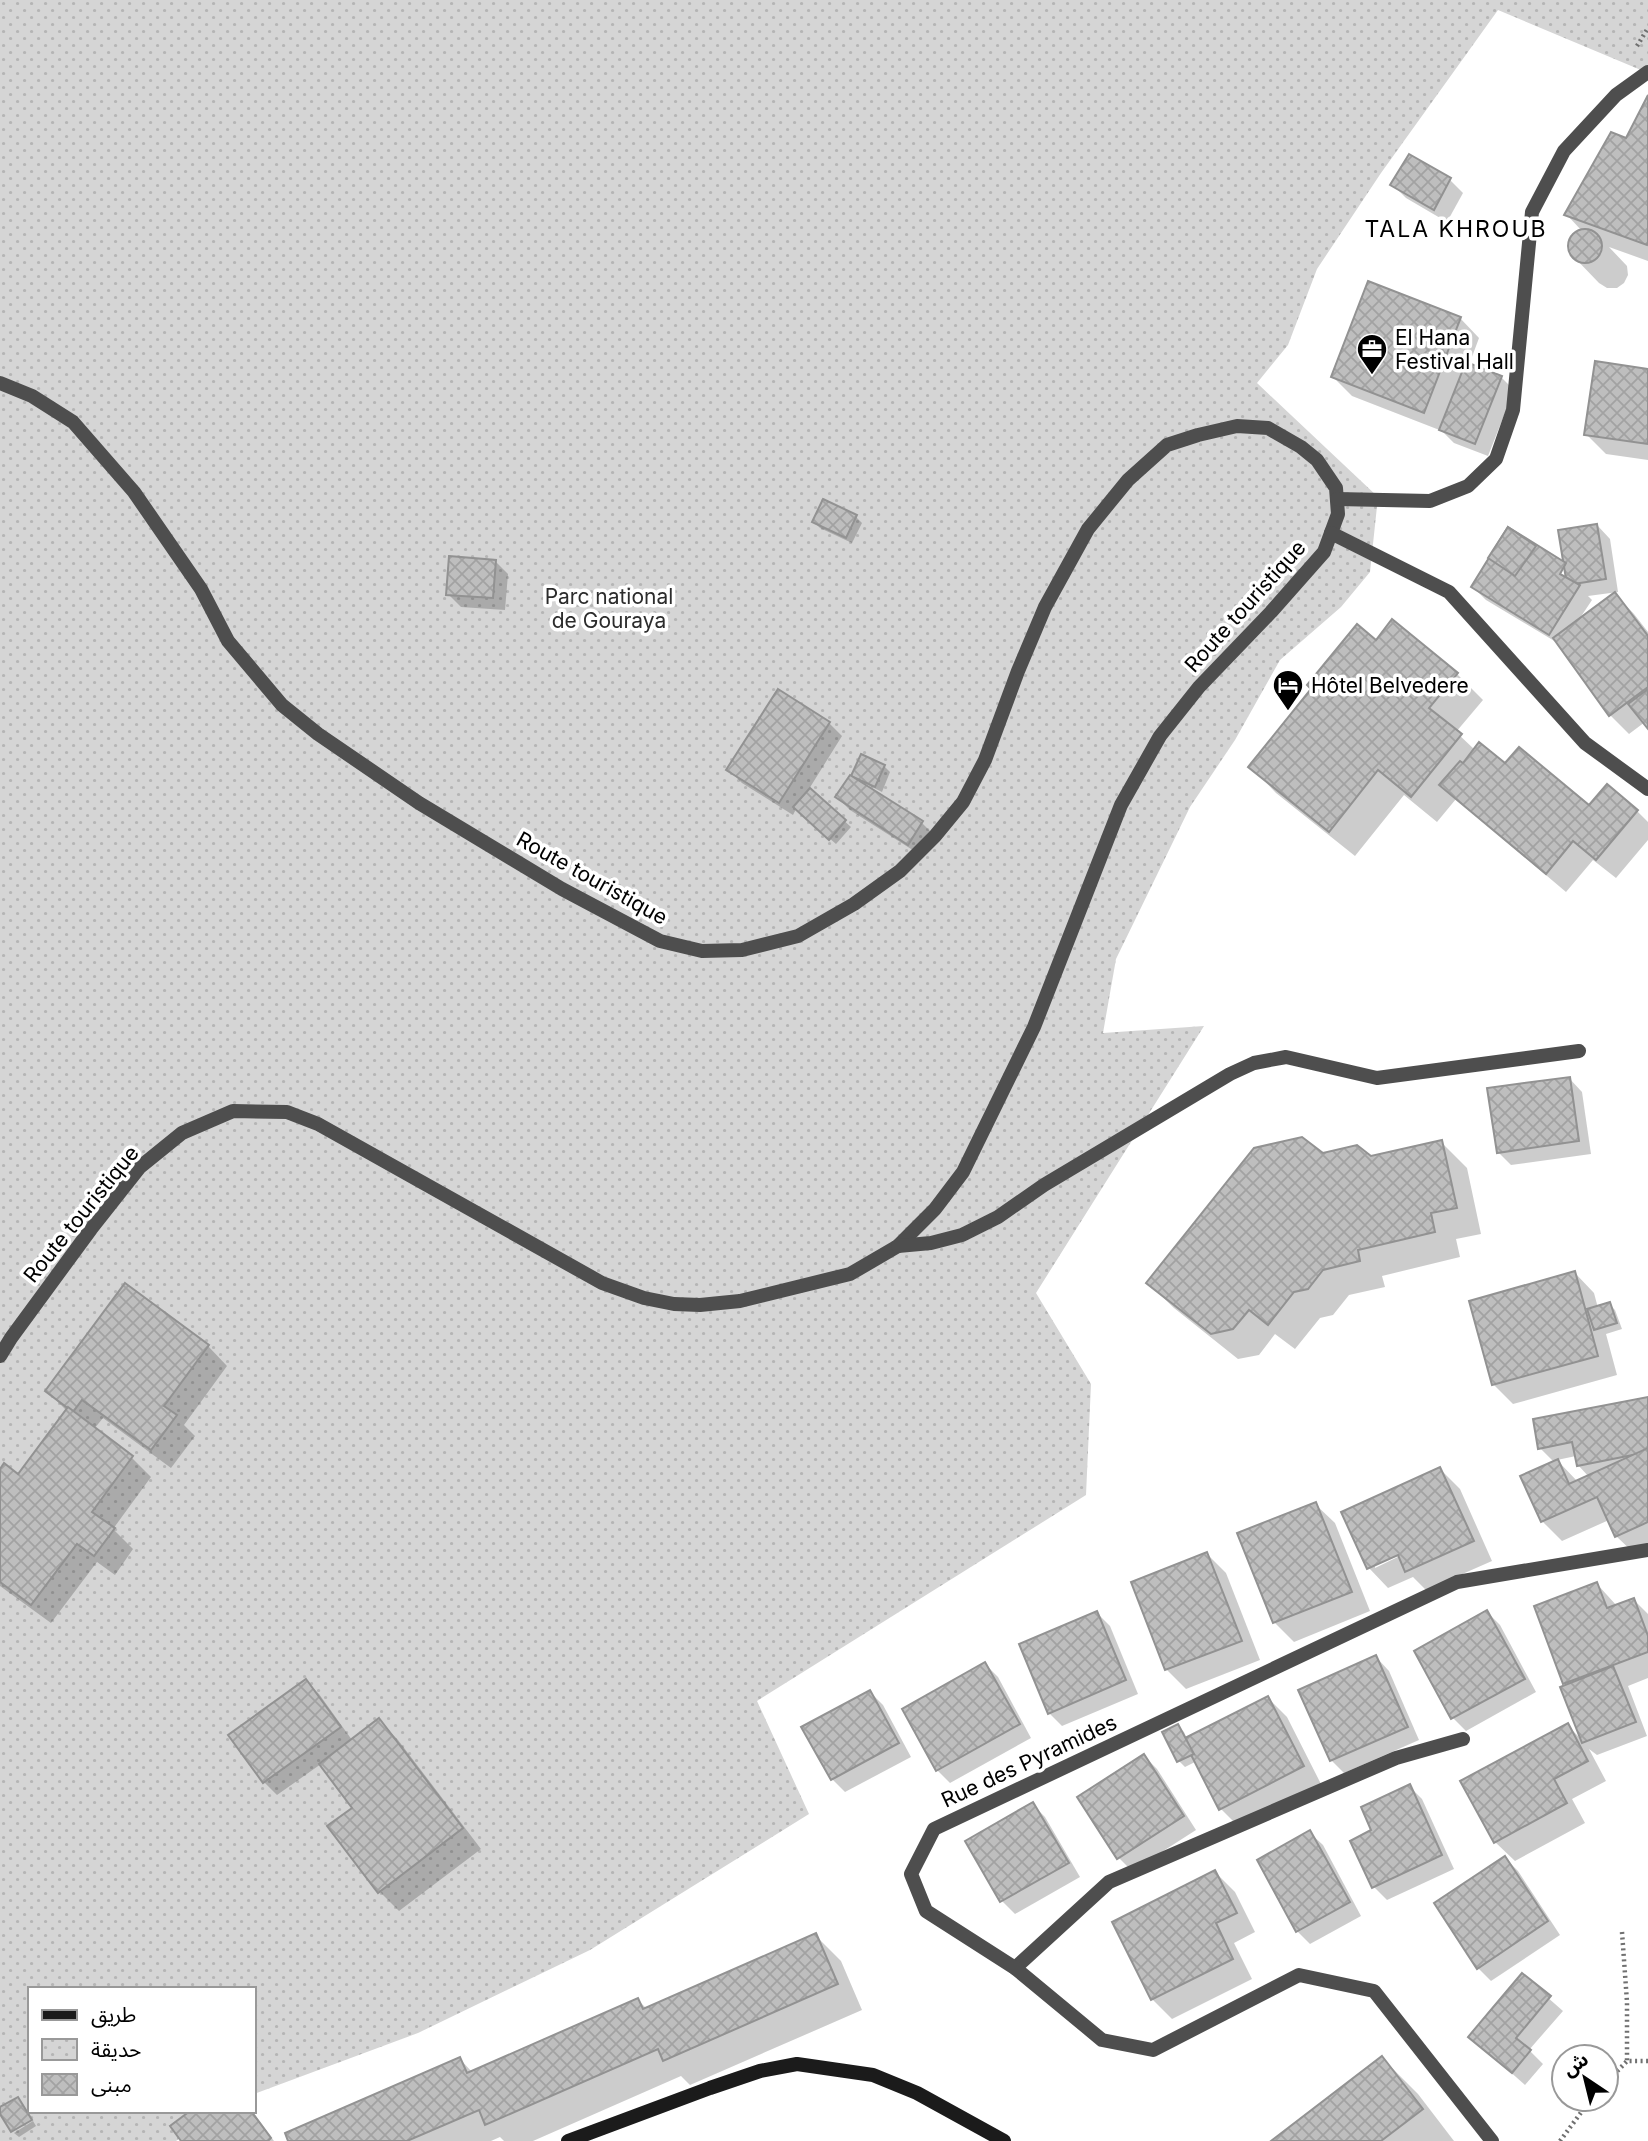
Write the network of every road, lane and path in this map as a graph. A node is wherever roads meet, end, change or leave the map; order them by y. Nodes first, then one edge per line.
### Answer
1 (1648, 72) edge
2 (0, 383) edge
3 (1337, 499) junction
4 (1331, 533) junction
5 (1648, 789) edge
6 (1579, 1051) dead end
7 (898, 1246) junction
8 (0, 1356) edge
9 (1648, 1550) edge
10 (1463, 1739) dead end
11 (1622, 1931) dead end
12 (1015, 1968) junction
13 (1627, 2061) junction
14 (1648, 2061) edge
15 (1620, 2068) edge
16 (1581, 2113) edge
17 (1486, 2139) edge
18 (568, 2141) edge
19 (1004, 2141) edge
20 (1560, 2141) edge

1 - 3 street
2 - 3 street, Route touristique
3 - 4 street, Route touristique
4 - 5 street
4 - 7 street, Route touristique
6 - 7 street
7 - 8 street, Route touristique
9 - 12 street, Rue des Pyramides
10 - 12 street
11 - 13 path
12 - 17 street, Rue des Pyramides
13 - 14 path
13 - 15 path
16 - 20 path
18 - 19 main road

